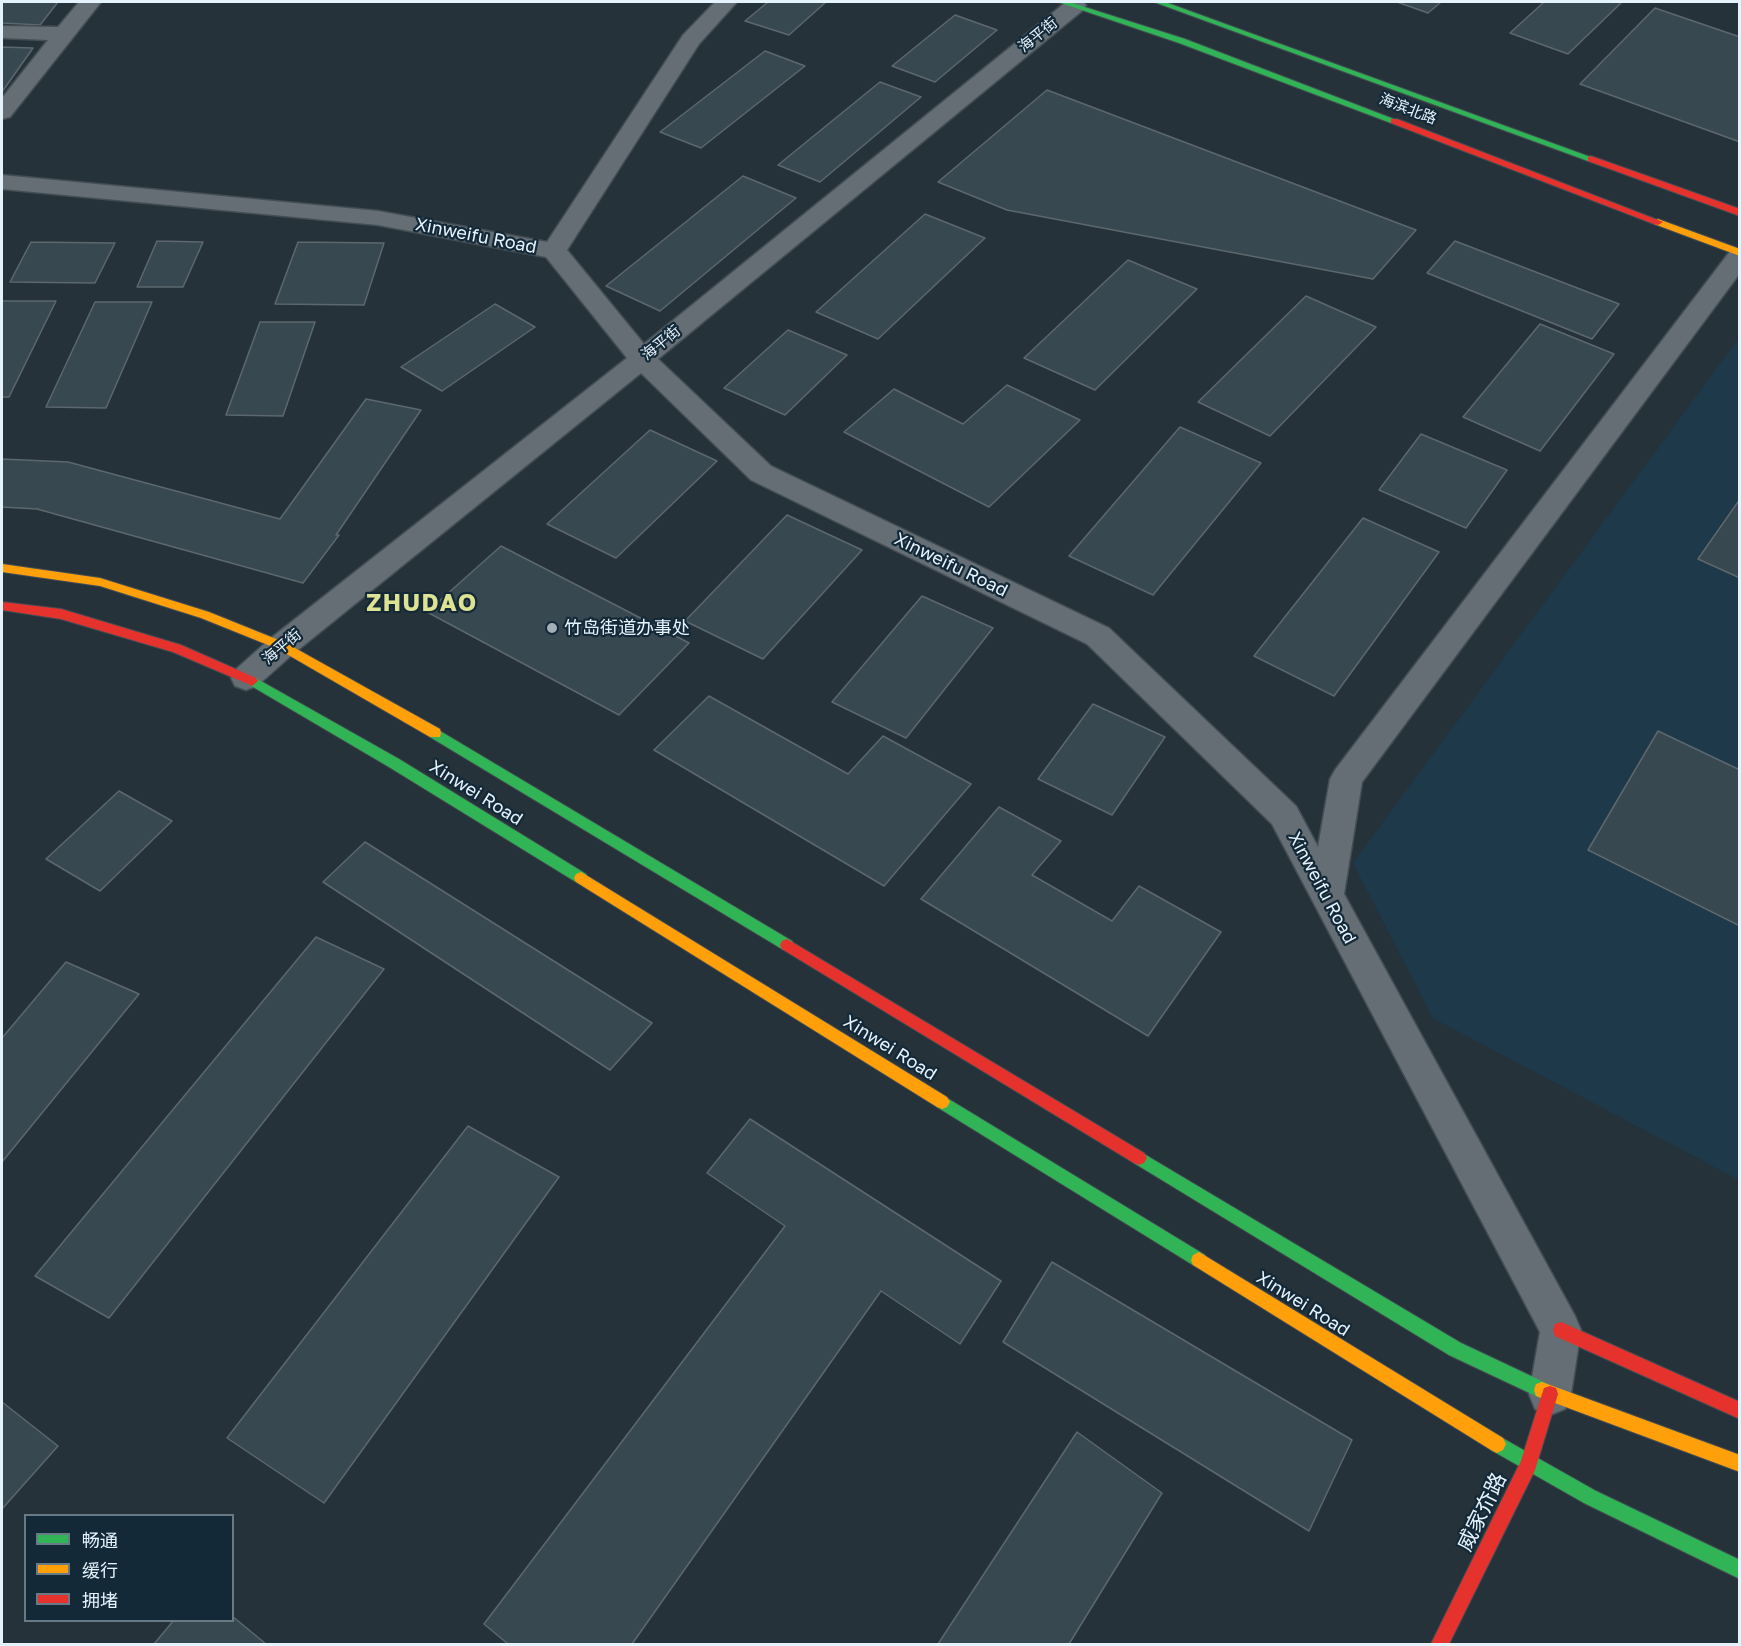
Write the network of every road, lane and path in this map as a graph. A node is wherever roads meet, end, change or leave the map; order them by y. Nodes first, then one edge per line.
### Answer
1 (90, 2) edge
2 (726, 2) edge
3 (1158, 2) edge
4 (1068, 3) edge
5 (2, 32) edge
6 (64, 34) junction
7 (2, 112) edge
8 (2, 182) edge
9 (1740, 213) edge
10 (554, 251) junction
11 (1740, 254) edge
12 (642, 358) junction
13 (2, 568) edge
14 (2, 606) edge
15 (282, 646) junction
16 (246, 678) junction
17 (1327, 896) junction
18 (1561, 1330) junction
19 (1550, 1394) junction
20 (1740, 1411) edge
21 (1529, 1464) junction
22 (1740, 1464) edge
23 (1740, 1570) edge
24 (1440, 1644) edge

1 - 6 street
2 - 10 street
3 - 9 main road, 海滨北路
4 - 11 main road, 海滨北路
4 - 12 street, 海平街
5 - 6 street
6 - 7 street
8 - 10 street, Xinweifu Road
10 - 12 street, Xinweifu Road
11 - 17 street
12 - 15 street, 海平街
12 - 17 street, Xinweifu Road
13 - 15 main road, Xinwei Road
14 - 16 main road, Xinwei Road
15 - 16 street, 海平街
15 - 19 main road, Xinwei Road
16 - 21 main road, Xinwei Road
17 - 18 street, Xinweifu Road
18 - 19 street
18 - 20 main road
19 - 21 main road, 威家夼路
19 - 22 main road, Xinwei Road
21 - 23 main road, Xinwei Road
21 - 24 main road, 威家夼路

